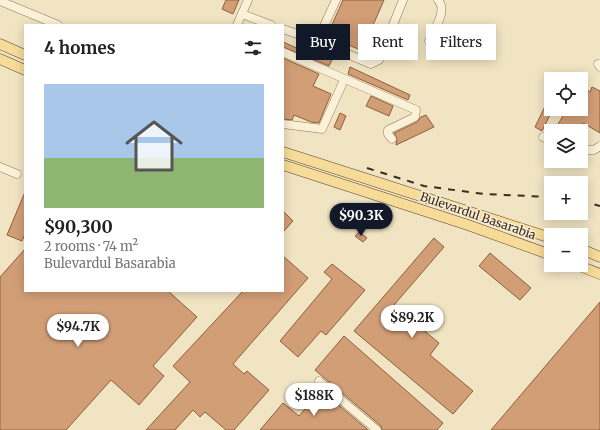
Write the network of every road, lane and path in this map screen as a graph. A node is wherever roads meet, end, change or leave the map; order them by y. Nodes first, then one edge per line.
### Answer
1 (248, 0) edge
2 (336, 0) edge
3 (404, 0) edge
4 (438, 0) edge
5 (0, 1) edge
6 (242, 14) junction
7 (56, 24) edge
8 (237, 24) edge
9 (268, 24) edge
10 (325, 24) edge
11 (437, 24) edge
12 (284, 29) edge
13 (296, 34) edge
14 (0, 44) edge
15 (284, 52) edge
16 (24, 55) edge
17 (350, 56) edge
18 (0, 59) edge
19 (24, 70) edge
20 (344, 80) junction
21 (284, 124) edge
22 (392, 139) dead end
23 (600, 146) edge
24 (588, 150) edge
25 (284, 152) edge
26 (284, 165) edge
27 (0, 167) edge
28 (17, 174) dead end
29 (544, 236) edge
30 (544, 252) edge
31 (588, 252) edge
32 (600, 257) edge
33 (588, 269) edge
34 (600, 274) edge
35 (319, 381) dead end
36 (377, 430) edge

1 - 6 street
2 - 10 street
3 - 17 street
4 - 11 street
5 - 7 street
6 - 8 street
6 - 9 street
12 - 13 street
14 - 16 main road
15 - 20 street
18 - 19 main road
20 - 21 street
20 - 22 street
23 - 24 street
25 - 29 main road, Bulevardul Basarabia
26 - 30 main road, Bulevardul Basarabia
27 - 28 street
31 - 32 main road
33 - 34 main road
35 - 36 street

